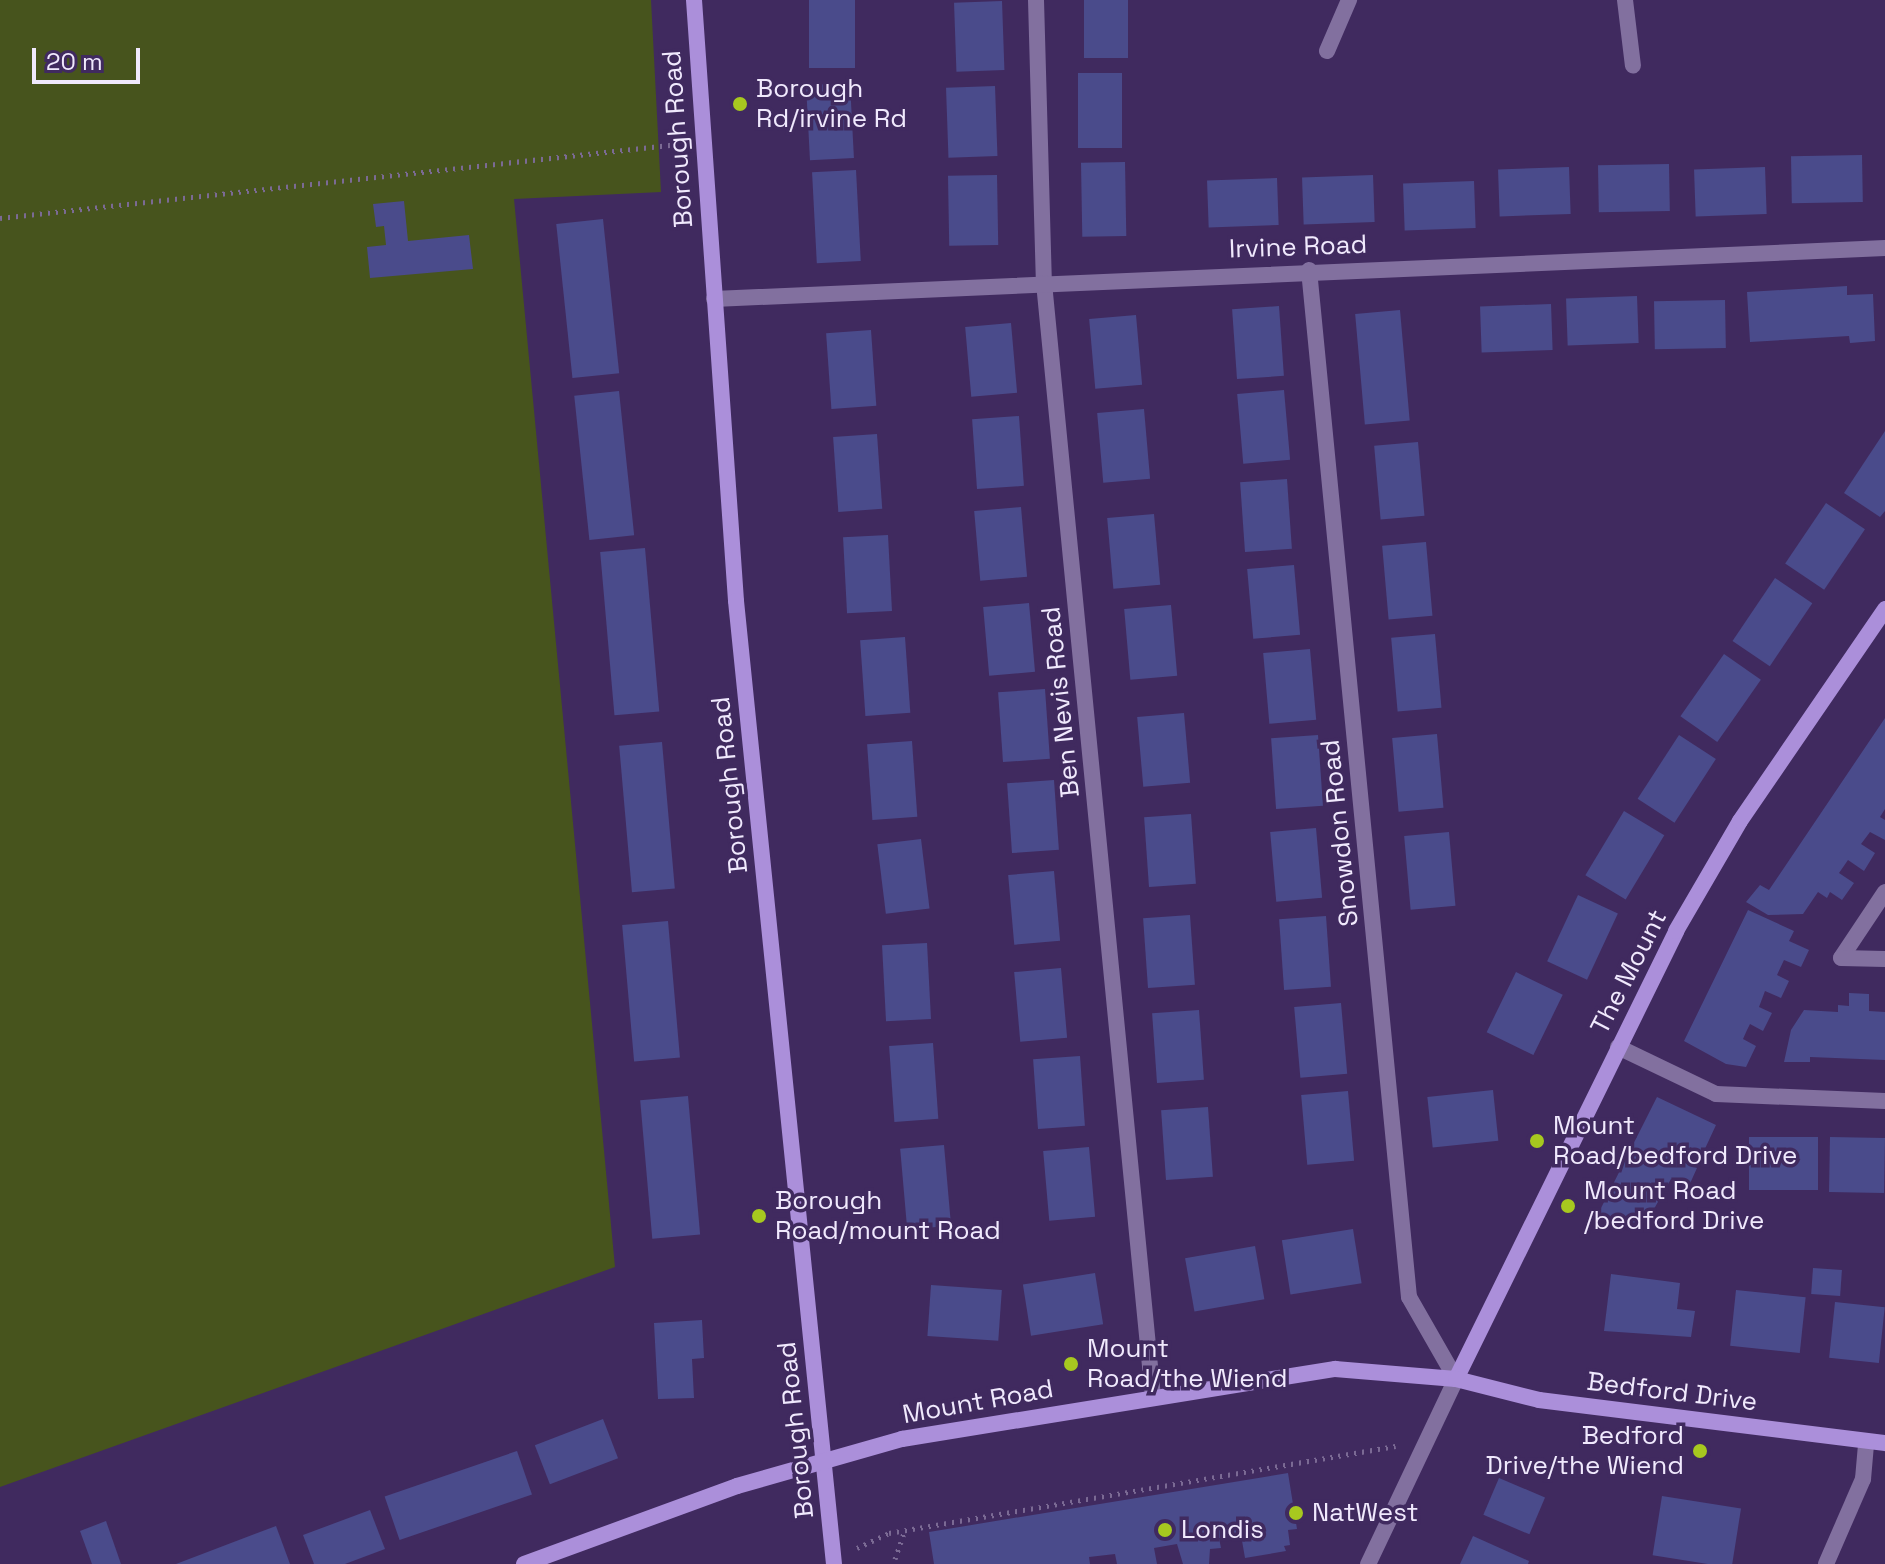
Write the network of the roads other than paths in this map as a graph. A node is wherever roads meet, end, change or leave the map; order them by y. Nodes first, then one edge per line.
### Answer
1 (694, 0) edge
2 (1036, 0) edge
3 (1349, 0) edge
4 (1625, 0) edge
5 (1327, 51) dead end
6 (1633, 66) dead end
7 (1885, 248) edge
8 (1309, 270) junction
9 (1044, 283) junction
10 (714, 299) junction
11 (1885, 609) edge
12 (1885, 892) edge
13 (1885, 959) edge
14 (1618, 1047) junction
15 (1885, 1101) edge
16 (1456, 1379) junction
17 (1153, 1397) junction
18 (1866, 1441) junction
19 (1885, 1443) edge
20 (823, 1460) junction
21 (833, 1558) edge
22 (524, 1564) edge
23 (1368, 1564) edge
24 (1826, 1564) edge

1 - 10 street, Borough Road
2 - 9 street, Ben Nevis Road
3 - 5 street
4 - 6 street
7 - 8 street, Irvine Road
8 - 9 street, Irvine Road
8 - 16 street, Snowdon Road
9 - 10 street, Irvine Road
9 - 17 street, Ben Nevis Road
10 - 20 street, Borough Road
11 - 14 street, The Mount
12 - 13 street
14 - 15 street
14 - 16 street, The Mount
16 - 17 street, Mount Road
16 - 18 street, Bedford Drive
16 - 23 street
17 - 20 street, Mount Road
18 - 19 street, Bedford Drive
18 - 24 street
20 - 21 street, Borough Road
20 - 22 street, Mount Road

